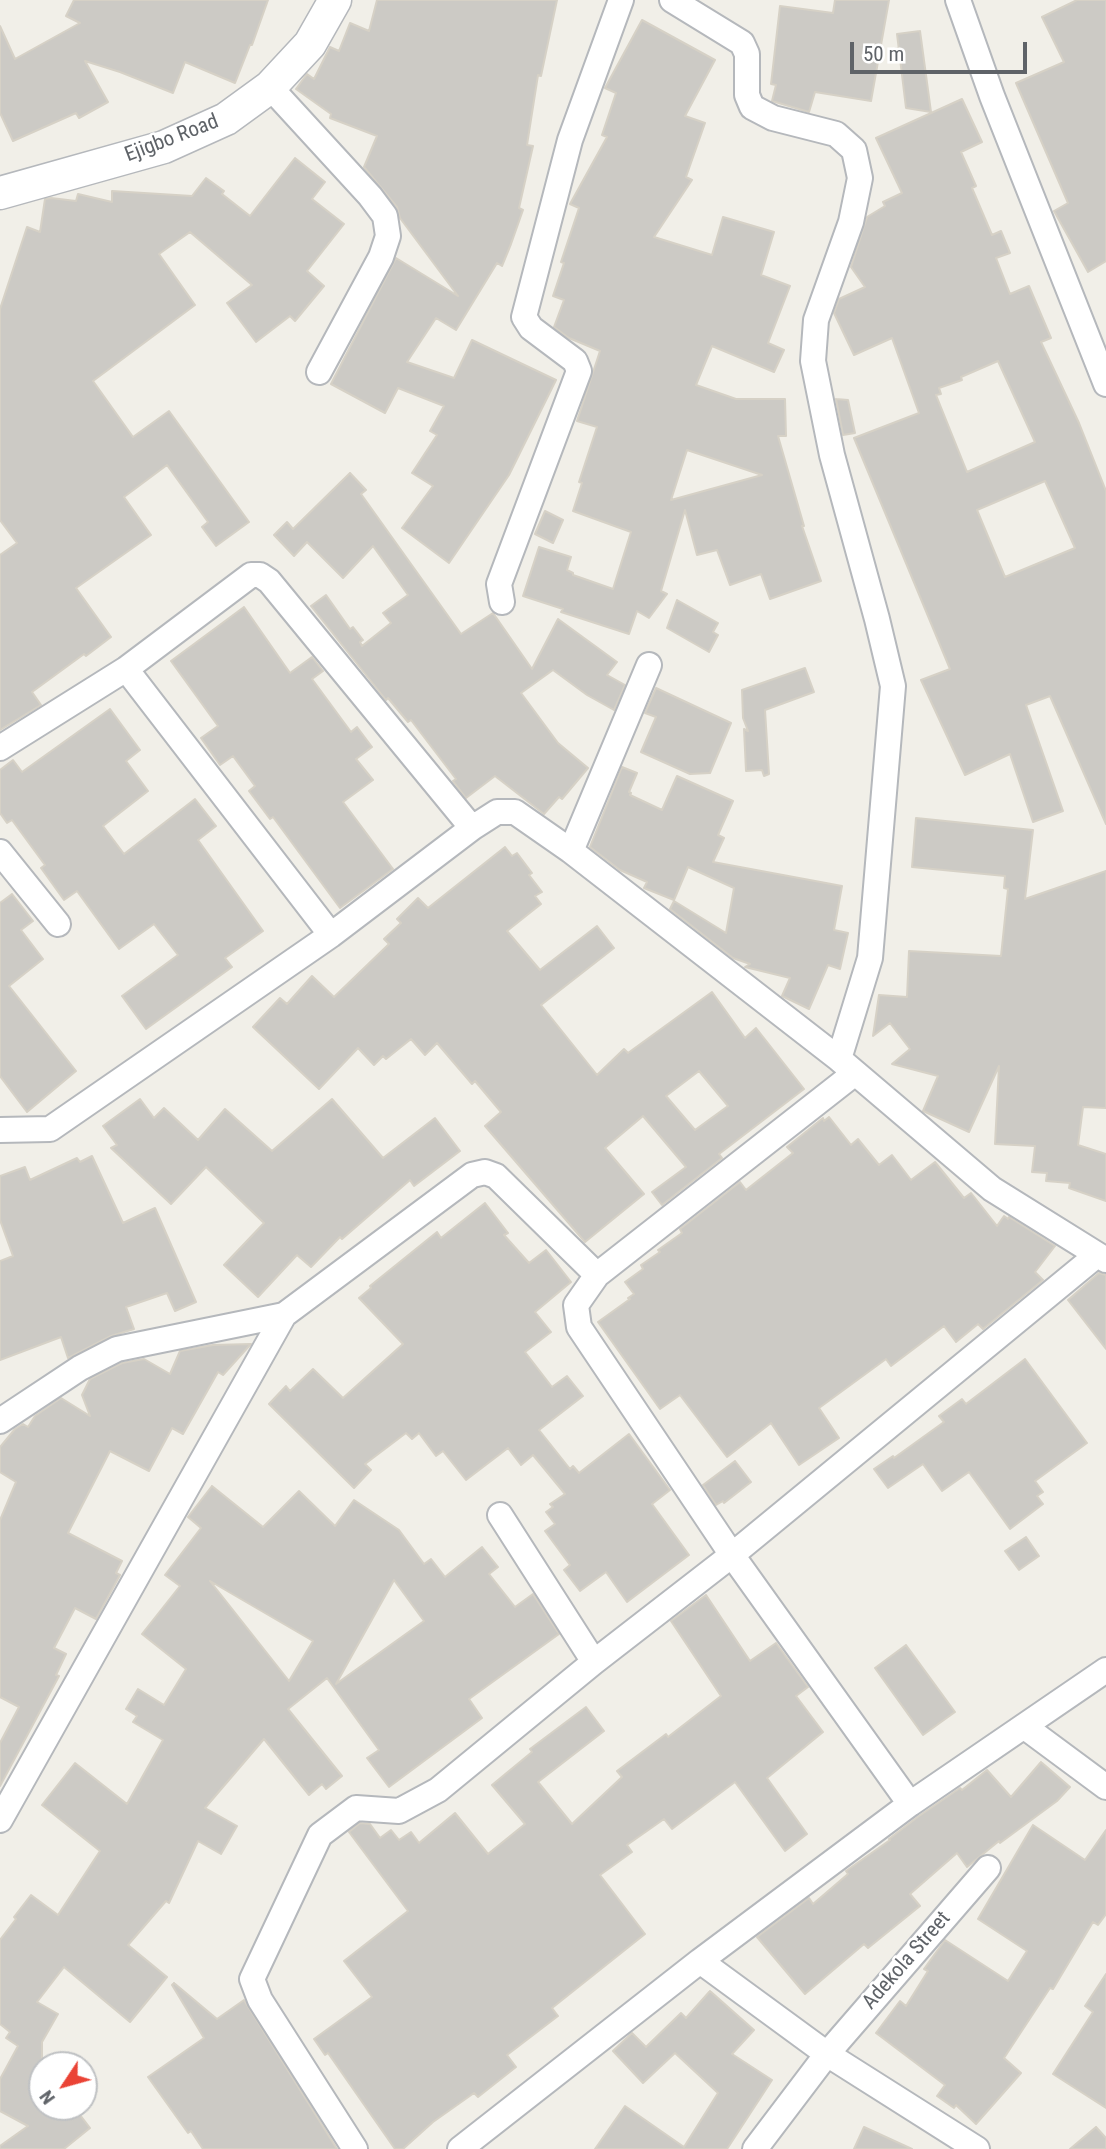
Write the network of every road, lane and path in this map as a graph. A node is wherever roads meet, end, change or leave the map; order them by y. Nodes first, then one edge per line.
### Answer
1 (335, 0) edge
2 (621, 0) edge
3 (672, 0) edge
4 (958, 0) edge
5 (270, 87) junction
6 (0, 193) edge
7 (319, 372) dead end
8 (1106, 384) edge
9 (502, 602) dead end
10 (649, 665) dead end
11 (126, 669) junction
12 (0, 748) edge
13 (472, 828) junction
14 (572, 851) junction
15 (0, 852) edge
16 (58, 924) dead end
17 (331, 935) junction
18 (847, 1066) junction
19 (0, 1130) edge
20 (1102, 1257) edge
21 (597, 1275) junction
22 (284, 1315) junction
23 (0, 1421) edge
24 (500, 1515) dead end
25 (732, 1555) junction
26 (594, 1662) junction
27 (1106, 1670) edge
28 (1025, 1727) junction
29 (1106, 1787) edge
30 (910, 1804) junction
31 (0, 1820) edge
32 (988, 1868) dead end
33 (700, 1961) junction
34 (827, 2054) junction
35 (355, 2149) edge
36 (460, 2149) edge
37 (755, 2149) edge
38 (977, 2149) edge

1 - 5 street, Ejigbo Road
2 - 9 street
3 - 18 street
4 - 8 street
5 - 6 street, Ejigbo Road
5 - 7 street
10 - 14 street
11 - 12 street
11 - 13 street
11 - 17 street
13 - 14 street
13 - 17 street
14 - 18 street
15 - 16 street
17 - 19 street
18 - 20 street
18 - 21 street
20 - 25 street
21 - 22 street
21 - 25 street
22 - 23 street
22 - 31 street
24 - 26 street
25 - 26 street
25 - 30 street
26 - 35 street
27 - 28 street
28 - 29 street
28 - 30 street
30 - 33 street
32 - 34 street, Adekola Street
33 - 34 street
33 - 36 street
34 - 37 street, Adekola Street
34 - 38 street

